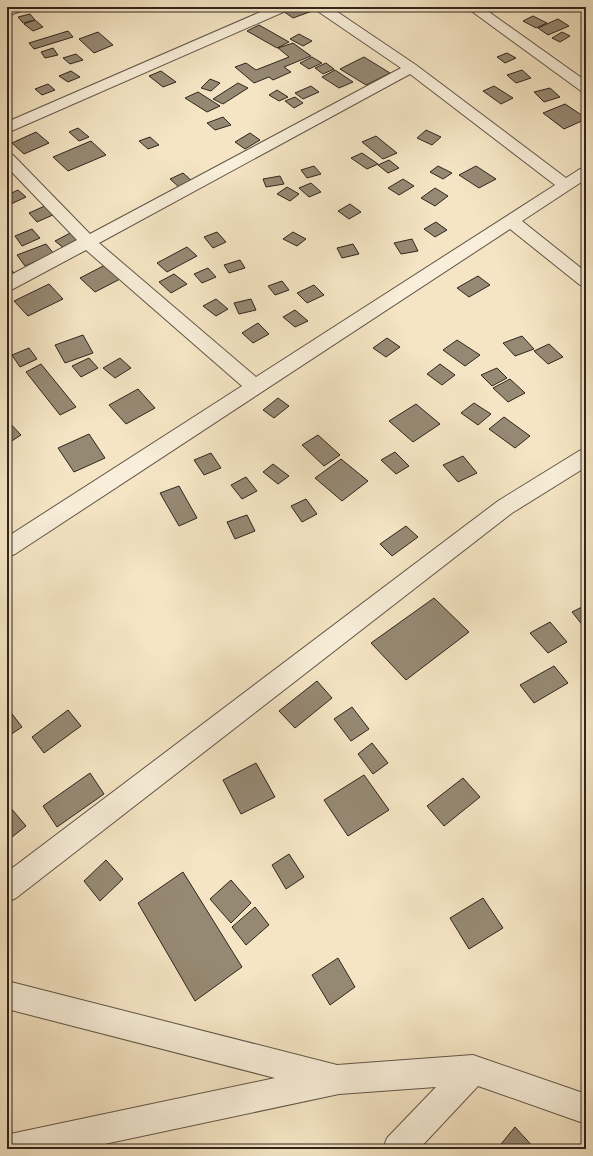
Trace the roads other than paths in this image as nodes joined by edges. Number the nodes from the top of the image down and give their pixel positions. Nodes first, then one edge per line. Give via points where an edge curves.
1 (19, 7) edge
2 (282, 7) edge
3 (321, 7) edge
4 (473, 7) edge
5 (7, 12) edge
6 (411, 68) junction
7 (586, 88) edge
8 (7, 128) edge
9 (7, 158) edge
10 (586, 172) edge
11 (566, 185) junction
12 (512, 221) junction
13 (87, 241) junction
14 (586, 281) edge
15 (7, 285) edge
16 (255, 387) junction
17 (586, 457) edge
18 (7, 548) edge
19 (7, 889) edge
20 (7, 995) edge
21 (473, 1070) junction
22 (340, 1080) junction
23 (586, 1109) edge
24 (10, 1149) edge
25 (398, 1149) edge

1 - 5 street
2 - 8 street
3 - 6 street
4 - 7 street
6 - 11 street
6 - 13 street
9 - 13 street
10 - 11 street
11 - 12 street
12 - 14 street
12 - 16 street
13 - 15 street
13 - 16 street
16 - 18 street
17 - 19 street via 505,507
20 - 22 street
21 - 22 street
21 - 23 street
21 - 25 street
22 - 24 street

